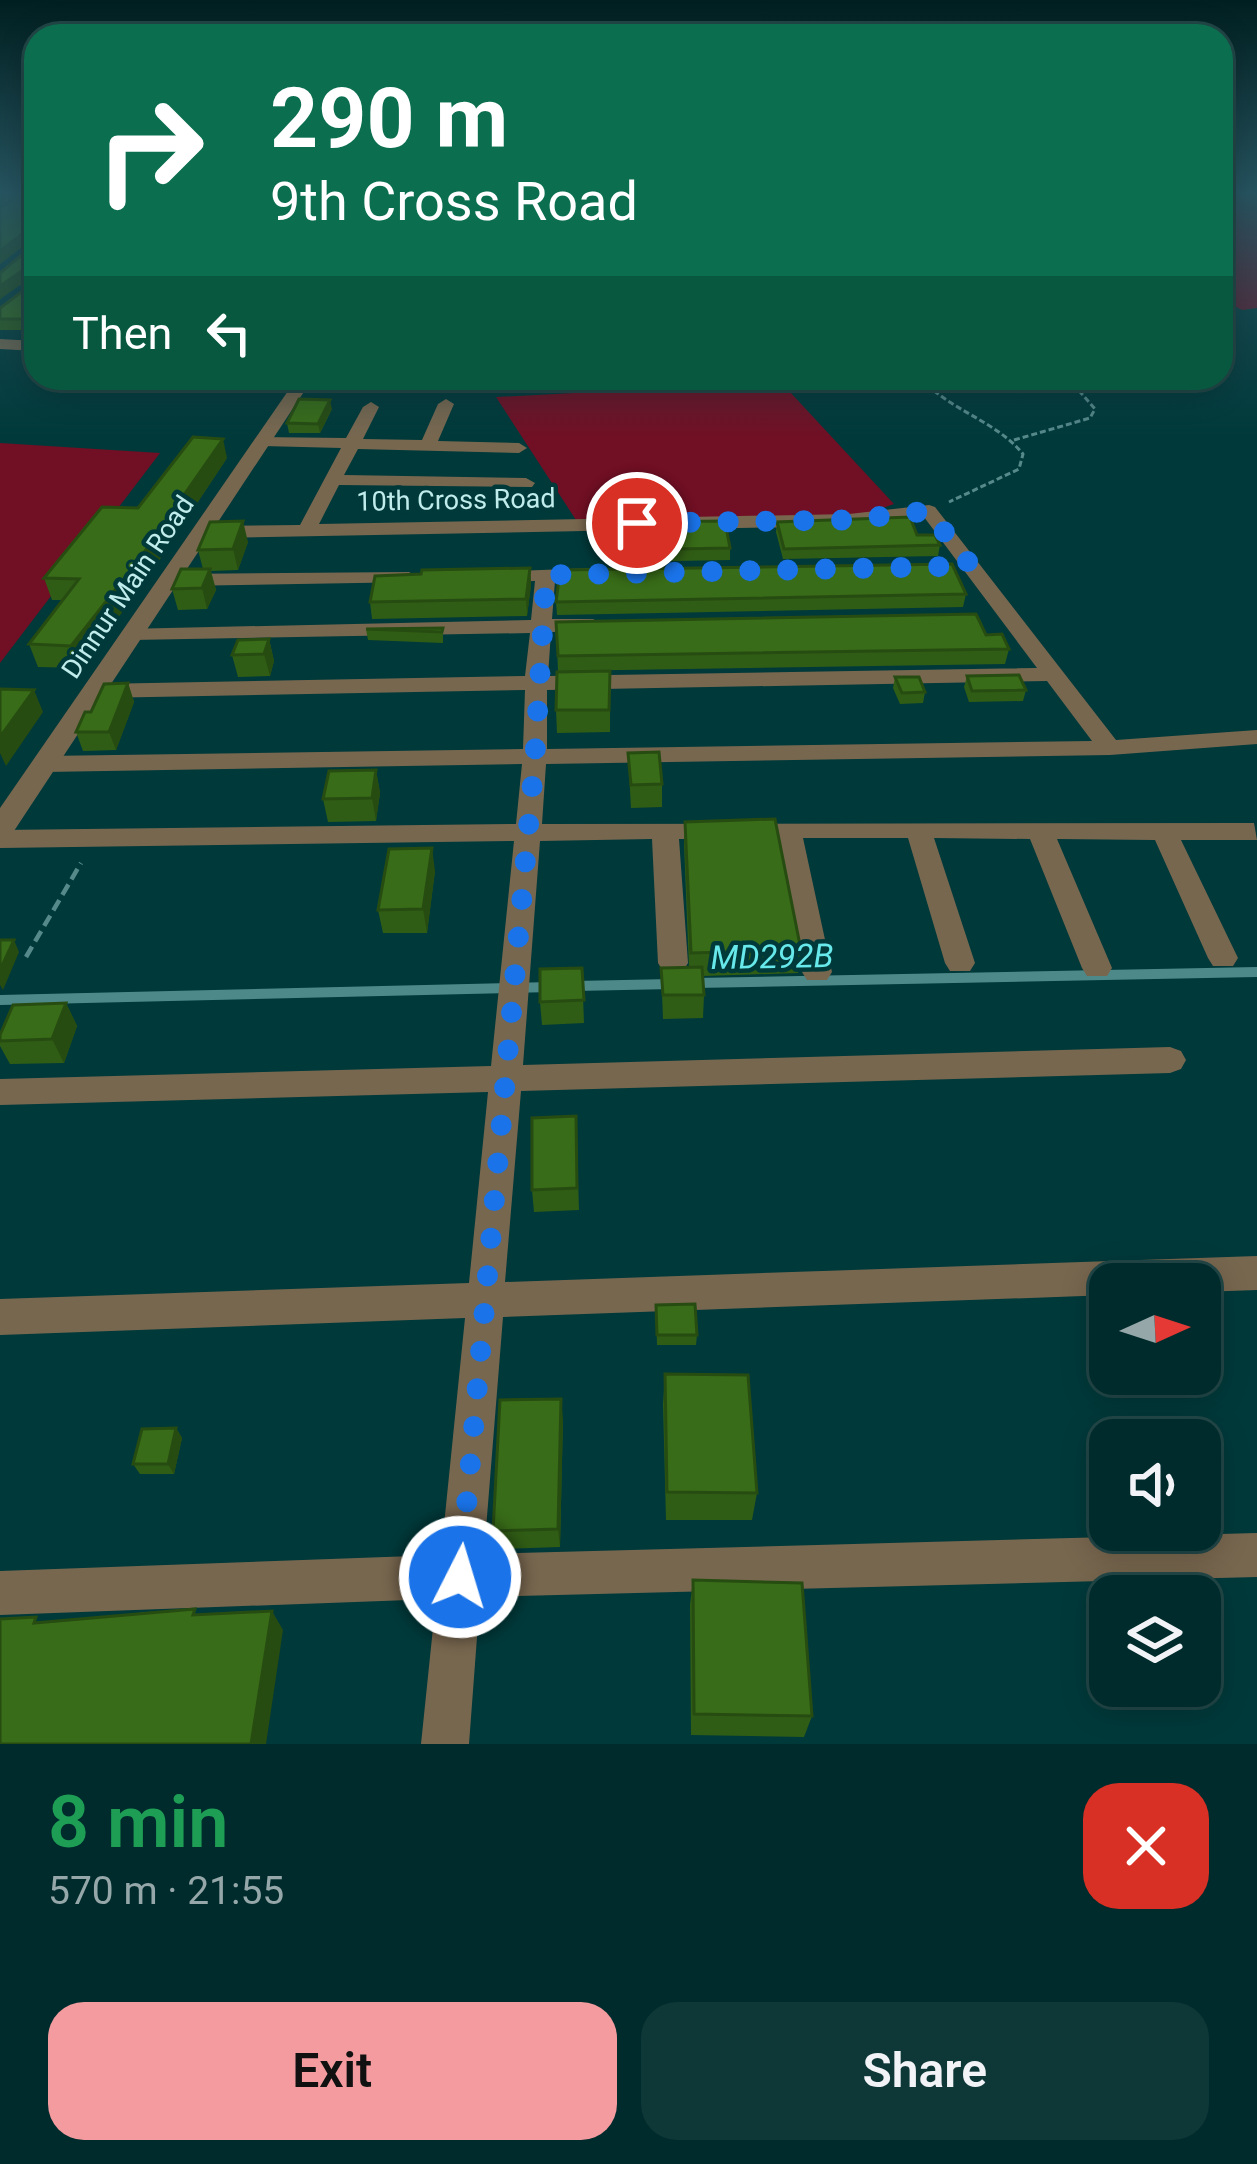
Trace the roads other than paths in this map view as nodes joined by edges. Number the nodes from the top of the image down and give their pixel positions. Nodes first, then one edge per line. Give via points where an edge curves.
1 (24, 292) edge
2 (18, 297) edge
3 (297, 390) edge
4 (446, 404) dead end
5 (370, 407) dead end
6 (262, 441) junction
7 (351, 443) junction
8 (428, 446) junction
9 (519, 448) dead end
10 (333, 480) junction
11 (526, 483) dead end
12 (307, 530) junction
13 (202, 532) junction
14 (613, 574) edge
15 (546, 575) junction
16 (479, 577) edge
17 (435, 578) edge
18 (169, 580) junction
19 (317, 605) junction
20 (612, 624) edge
21 (542, 626) junction
22 (132, 634) junction
23 (1055, 674) junction
24 (536, 683) junction
25 (94, 691) junction
26 (1257, 737) edge
27 (1110, 748) junction
28 (535, 755) junction
29 (45, 764) junction
30 (788, 829) junction
31 (664, 830) junction
32 (918, 830) junction
33 (1040, 831) junction
34 (527, 832) junction
35 (1164, 832) junction
36 (1254, 832) dead end
37 (0, 834) edge
38 (1223, 958) dead end
39 (673, 963) edge
40 (960, 964) dead end
41 (1096, 968) dead end
42 (817, 972) dead end
43 (1170, 1060) dead end
44 (505, 1077) junction
45 (0, 1092) edge
46 (1257, 1274) edge
47 (485, 1297) junction
48 (0, 1317) edge
49 (1257, 1555) edge
50 (460, 1577) junction
51 (0, 1593) edge
52 (445, 1744) edge

1 - 2 street
3 - 6 street, Dinnur Main Road
4 - 8 street
5 - 7 street
6 - 7 street
6 - 13 street, Dinnur Main Road
7 - 8 street
7 - 10 street
8 - 9 street via 468,455
10 - 11 street
10 - 12 street
12 - 13 street, 10th Cross Road
12 - 23 street, 10th Cross Road via 849,520 928,511 999,617
13 - 18 street, Dinnur Main Road
14 - 15 street
15 - 16 street
15 - 21 street
17 - 19 street
18 - 19 street
18 - 22 street, Dinnur Main Road
19 - 21 street
19 - 22 street
20 - 21 street
21 - 24 street
22 - 25 street, Dinnur Main Road
23 - 24 street
23 - 27 street
24 - 25 street
24 - 28 street
25 - 29 street, Dinnur Main Road
26 - 27 street
27 - 28 street
28 - 29 street
28 - 34 street
29 - 37 street, Dinnur Main Road
30 - 31 street
30 - 32 street
30 - 42 street
31 - 34 street
31 - 39 street
32 - 33 street
32 - 40 street
33 - 35 street
33 - 41 street
34 - 37 street
34 - 44 street
35 - 36 street
35 - 38 street
43 - 44 street
44 - 45 street
44 - 47 street
46 - 47 street
47 - 48 street
47 - 50 street
49 - 50 street
50 - 51 street
50 - 52 street

